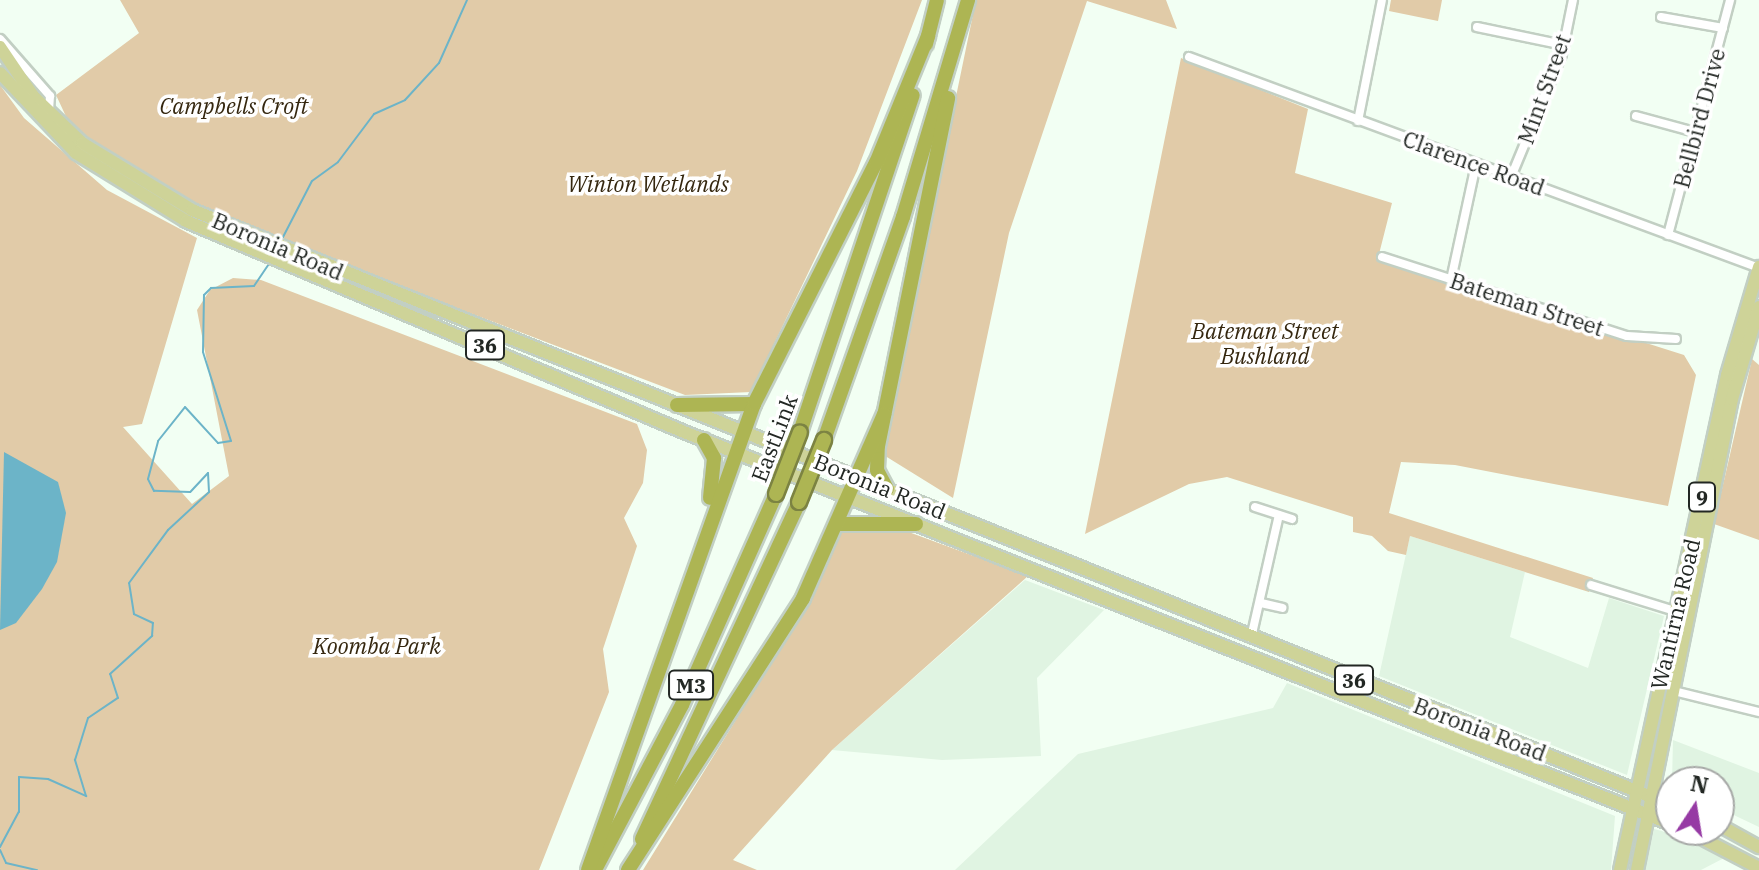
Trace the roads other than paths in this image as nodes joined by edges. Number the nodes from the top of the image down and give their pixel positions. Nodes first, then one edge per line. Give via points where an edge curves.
1 (937, 0) edge
2 (968, 0) edge
3 (1382, 0) edge
4 (1573, 0) edge
5 (1730, 0) edge
6 (1661, 17) dead end
7 (1477, 27) dead end
8 (1723, 28) junction
9 (928, 36) junction
10 (0, 39) edge
11 (1564, 45) junction
12 (0, 47) edge
13 (955, 55) junction
14 (1189, 57) dead end
15 (0, 73) edge
16 (45, 116) junction
17 (1636, 116) dead end
18 (1358, 121) junction
19 (1695, 132) junction
20 (1476, 164) junction
21 (1511, 177) junction
22 (1668, 235) junction
23 (1382, 257) dead end
24 (1759, 268) edge
25 (1451, 280) junction
26 (1759, 307) edge
27 (464, 329) junction
28 (1676, 339) dead end
29 (754, 404) junction
30 (677, 405) junction
31 (884, 414) junction
32 (743, 431) junction
33 (704, 440) junction
34 (735, 452) junction
35 (856, 476) junction
36 (887, 489) junction
37 (848, 497) junction
38 (1255, 507) dead end
39 (1279, 515) junction
40 (707, 519) junction
41 (1292, 519) dead end
42 (965, 521) junction
43 (837, 524) junction
44 (916, 524) junction
45 (979, 546) junction
46 (1044, 553) junction
47 (1038, 567) junction
48 (1591, 585) dead end
49 (1133, 588) junction
50 (1261, 603) junction
51 (1134, 605) junction
52 (1282, 608) dead end
53 (1675, 611) junction
54 (1251, 638) junction
55 (1659, 688) junction
56 (1674, 691) junction
57 (1759, 712) edge
58 (1480, 729) junction
59 (1473, 743) junction
60 (1658, 766) edge
61 (1655, 782) edge
62 (1636, 790) junction
63 (1652, 797) junction
64 (1655, 798) edge
65 (1633, 809) junction
66 (1648, 815) junction
67 (1655, 818) edge
68 (1735, 834) edge
69 (1717, 846) edge
70 (1759, 847) edge
71 (1759, 868) edge
72 (588, 870) edge
73 (595, 870) edge
74 (627, 870) edge
75 (1620, 870) edge
76 (1637, 870) edge

1 - 9 highway, EastLink / M3
2 - 13 highway, M3
3 - 18 street
4 - 11 street, Mint Street
5 - 8 street, Bellbird Drive
6 - 8 street
7 - 11 street
8 - 19 street, Bellbird Drive
9 - 29 highway via 876,163
9 - 73 highway, EastLink / M3, bridge via 880,206 776,494 682,705
10 - 16 street via 50,96
11 - 21 street, Mint Street
12 - 16 main road, Boronia Road / 36
13 - 31 highway
13 - 74 highway, M3, bridge via 824,440
14 - 18 street, Clarence Road
15 - 16 main road, Boronia Road / 36
16 - 27 main road, Boronia Road / 36 via 150,189 266,248
17 - 19 street
18 - 20 street, Clarence Road
19 - 22 street, Bellbird Drive
20 - 21 street, Clarence Road
20 - 25 street
21 - 22 street, Clarence Road
22 - 24 street, Clarence Road
23 - 25 street, Bateman Street
24 - 53 main road, Wantirna Road / 9 via 1731,359
25 - 28 street, Bateman Street via 1627,336
26 - 56 main road, Wantirna Road / 9 via 1732,399
27 - 30 main road, Boronia Road / 36
27 - 33 main road, Boronia Road / 36
29 - 30 highway
29 - 32 highway
30 - 32 main road, Boronia Road / 36
31 - 35 highway
31 - 36 highway via 877,470
32 - 34 highway
32 - 35 main road, Boronia Road / 36
33 - 34 main road, Boronia Road / 36
33 - 40 highway via 714,458
34 - 37 main road, Boronia Road / 36
34 - 40 highway
35 - 36 main road, Boronia Road / 36
35 - 37 highway
36 - 42 main road, Boronia Road / 36
37 - 43 highway
37 - 44 main road, Boronia Road / 36
38 - 39 street
39 - 41 street
39 - 50 street
40 - 72 highway via 647,717
42 - 45 main road
42 - 46 main road, Boronia Road / 36
43 - 44 highway
43 - 74 highway via 777,644
44 - 45 main road, Boronia Road / 36
45 - 47 main road, Boronia Road / 36
46 - 47 main road
46 - 49 main road, Boronia Road / 36
47 - 51 main road, Boronia Road / 36
48 - 53 street
49 - 51 main road
49 - 54 main road, Boronia Road / 36
50 - 52 street
50 - 54 street
51 - 59 main road, Boronia Road / 36
53 - 55 main road, Wantirna Road / 9
54 - 58 main road, Boronia Road / 36
55 - 56 main road
55 - 62 main road, Wantirna Road / 9
56 - 57 street
56 - 60 main road, Wantirna Road / 9
58 - 59 main road
58 - 62 main road, Boronia Road / 36
59 - 65 main road, Boronia Road / 36
61 - 63 main road, Wantirna Road / 9
62 - 63 main road, Boronia Road / 36
62 - 65 main road, Wantirna Road / 9
63 - 64 main road, Boronia Road
63 - 66 main road, Wantirna Road
65 - 66 main road, Boronia Road
65 - 75 main road, Wantirna Road
66 - 67 main road, Boronia Road
66 - 76 main road, Wantirna Road
68 - 70 main road
69 - 71 main road

